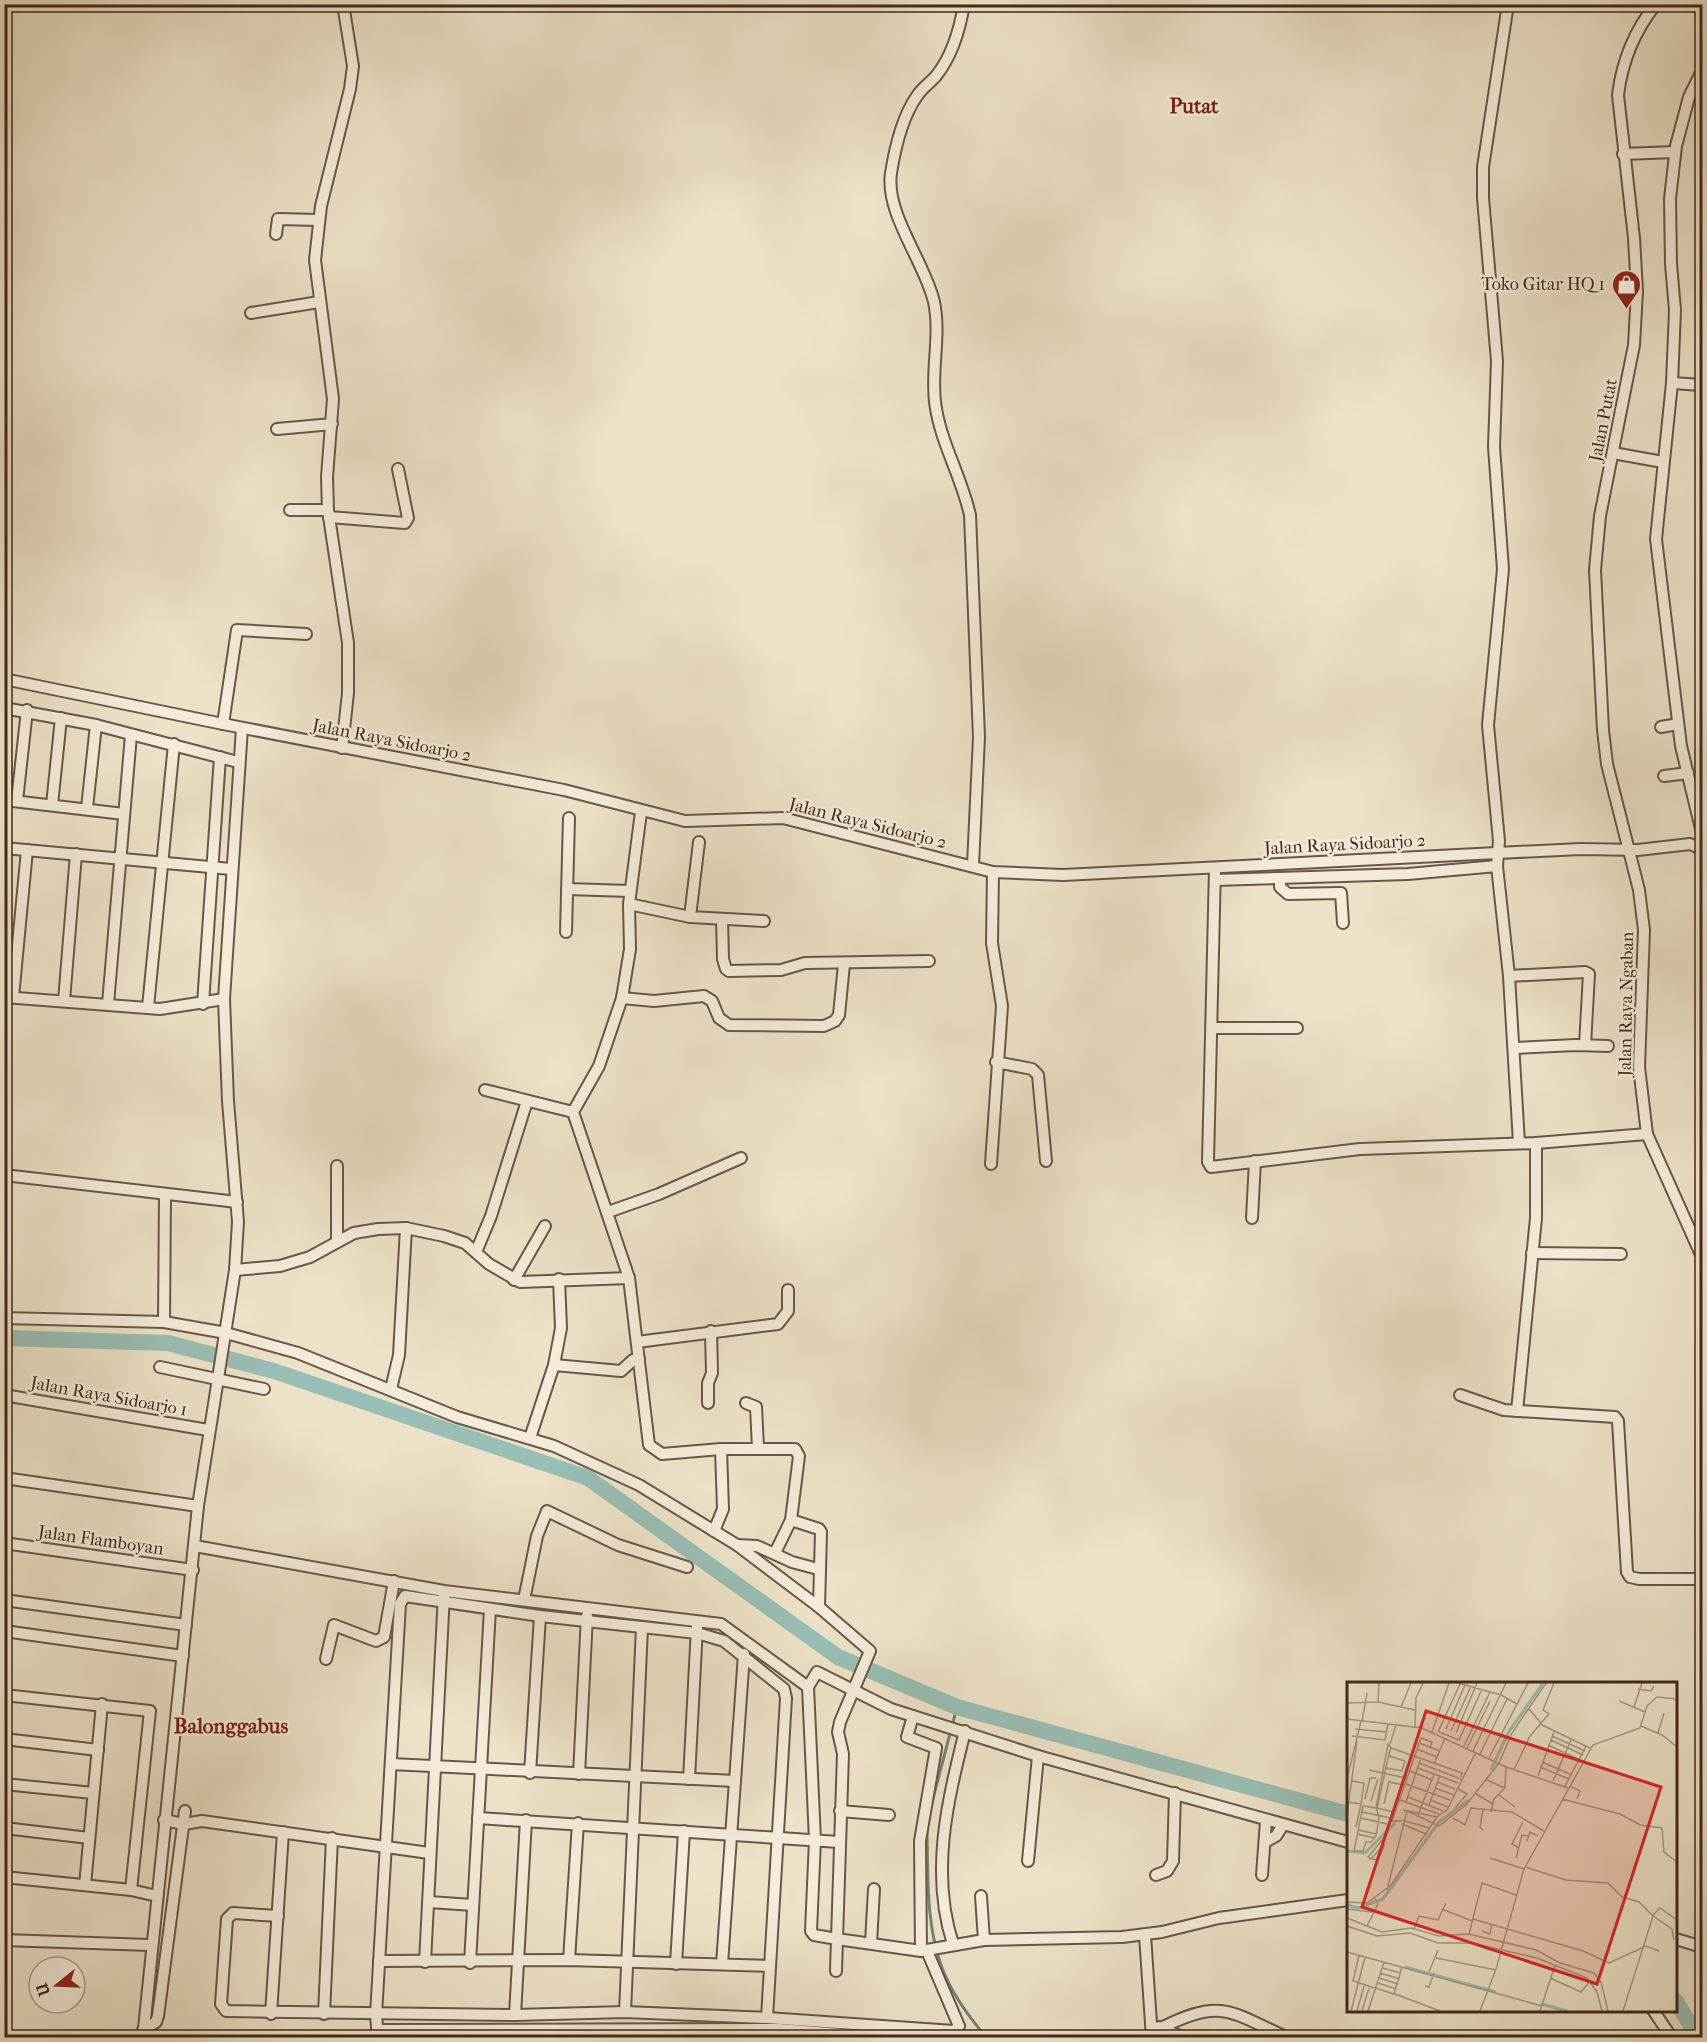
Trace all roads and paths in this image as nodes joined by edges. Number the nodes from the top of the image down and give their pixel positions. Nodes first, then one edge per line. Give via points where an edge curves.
1 (343, 4) edge
2 (964, 4) edge
3 (1508, 4) edge
4 (1656, 4) edge
5 (1702, 70) edge
6 (1675, 152) junction
7 (1630, 153) junction
8 (318, 220) junction
9 (276, 234) dead end
10 (319, 302) junction
11 (251, 313) dead end
12 (1672, 383) junction
13 (1702, 385) edge
14 (332, 424) junction
15 (277, 429) dead end
16 (1618, 454) junction
17 (1663, 462) junction
18 (398, 469) dead end
19 (290, 510) dead end
20 (329, 513) junction
21 (306, 634) dead end
22 (4, 679) edge
23 (4, 708) edge
24 (27, 710) junction
25 (61, 718) junction
26 (223, 724) junction
27 (96, 725) junction
28 (131, 735) junction
29 (240, 735) junction
30 (174, 744) junction
31 (342, 748) junction
32 (220, 756) junction
33 (238, 762) junction
34 (4, 800) edge
35 (17, 801) junction
36 (52, 805) junction
37 (87, 808) junction
38 (124, 814) junction
39 (640, 817) junction
40 (569, 818) dead end
41 (1702, 829) edge
42 (699, 842) dead end
43 (4, 848) edge
44 (1702, 849) edge
45 (27, 850) junction
46 (1638, 850) junction
47 (76, 854) junction
48 (121, 858) junction
49 (1497, 860) junction
50 (162, 862) junction
51 (973, 866) junction
52 (212, 867) junction
53 (231, 869) junction
54 (1215, 875) junction
55 (993, 877) junction
56 (1280, 878) junction
57 (567, 890) junction
58 (630, 891) junction
59 (629, 904) junction
60 (690, 917) junction
61 (722, 919) junction
62 (764, 921) dead end
63 (1343, 923) dead end
64 (566, 932) dead end
65 (4, 960) edge
66 (16, 961) junction
67 (929, 961) dead end
68 (844, 963) junction
69 (1509, 976) junction
70 (9, 997) edge
71 (622, 998) junction
72 (224, 999) junction
73 (64, 1001) junction
74 (108, 1004) junction
75 (203, 1004) junction
76 (148, 1007) junction
77 (1702, 1014) edge
78 (1702, 1024) edge
79 (1212, 1028) junction
80 (1297, 1028) dead end
81 (1585, 1045) junction
82 (1608, 1046) dead end
83 (1514, 1048) junction
84 (996, 1062) junction
85 (485, 1090) dead end
86 (527, 1101) junction
87 (573, 1112) junction
88 (1647, 1134) junction
89 (1519, 1143) junction
90 (1536, 1143) junction
91 (741, 1158) dead end
92 (1046, 1161) dead end
93 (1255, 1161) junction
94 (991, 1164) dead end
95 (337, 1166) dead end
96 (4, 1175) edge
97 (165, 1194) junction
98 (237, 1202) junction
99 (608, 1212) junction
100 (1252, 1218) dead end
101 (545, 1226) dead end
102 (406, 1228) junction
103 (338, 1241) junction
104 (476, 1252) junction
105 (1532, 1253) junction
106 (1621, 1254) dead end
107 (1702, 1257) edge
108 (235, 1270) junction
109 (629, 1278) junction
110 (559, 1279) junction
111 (517, 1281) junction
112 (788, 1290) dead end
113 (4, 1318) edge
114 (164, 1322) junction
115 (711, 1331) junction
116 (225, 1337) junction
117 (637, 1342) junction
118 (639, 1359) junction
119 (554, 1365) junction
120 (160, 1367) dead end
121 (218, 1377) junction
122 (264, 1389) dead end
123 (392, 1389) junction
124 (4, 1395) edge
125 (1460, 1395) dead end
126 (708, 1402) dead end
127 (746, 1403) dead end
128 (1517, 1411) junction
129 (208, 1430) junction
130 (530, 1438) junction
131 (758, 1448) junction
132 (721, 1449) junction
133 (4, 1478) edge
134 (198, 1506) junction
135 (791, 1520) junction
136 (714, 1531) junction
137 (4, 1543) edge
138 (737, 1545) junction
139 (195, 1546) junction
140 (775, 1553) junction
141 (687, 1567) dead end
142 (818, 1569) junction
143 (193, 1570) junction
144 (1702, 1580) edge
145 (394, 1581) junction
146 (444, 1596) junction
147 (4, 1600) edge
148 (524, 1600) junction
149 (819, 1606) junction
150 (587, 1608) junction
151 (490, 1609) junction
152 (540, 1616) junction
153 (587, 1622) junction
154 (186, 1625) junction
155 (642, 1627) junction
156 (697, 1627) junction
157 (4, 1631) edge
158 (744, 1654) junction
159 (183, 1656) junction
160 (326, 1659) dead end
161 (791, 1675) junction
162 (808, 1687) junction
163 (856, 1687) junction
164 (784, 1689) junction
165 (4, 1695) edge
166 (102, 1704) junction
167 (913, 1716) junction
168 (962, 1731) junction
169 (4, 1739) edge
170 (98, 1750) junction
171 (1038, 1756) junction
172 (391, 1764) junction
173 (435, 1767) junction
174 (481, 1770) junction
175 (530, 1773) junction
176 (579, 1774) junction
177 (637, 1776) junction
178 (689, 1779) junction
179 (735, 1781) junction
180 (4, 1784) edge
181 (93, 1794) junction
182 (1175, 1794) junction
183 (165, 1808) junction
184 (185, 1811) junction
185 (840, 1811) junction
186 (890, 1815) dead end
187 (478, 1818) junction
188 (164, 1820) junction
189 (526, 1820) junction
190 (202, 1821) junction
191 (1266, 1821) junction
192 (578, 1823) junction
193 (184, 1824) junction
194 (1283, 1825) junction
195 (4, 1828) edge
196 (633, 1828) junction
197 (684, 1831) junction
198 (284, 1832) junction
199 (732, 1834) junction
200 (776, 1836) junction
201 (89, 1838) junction
202 (332, 1838) junction
203 (815, 1840) junction
204 (1267, 1841) junction
205 (839, 1842) junction
206 (1347, 1842) edge
207 (386, 1846) junction
208 (429, 1853) junction
209 (1028, 1862) dead end
210 (1156, 1875) dead end
211 (1262, 1875) dead end
212 (4, 1877) edge
213 (85, 1885) junction
214 (874, 1889) dead end
215 (131, 1890) junction
216 (157, 1896) junction
217 (981, 1896) dead end
218 (1347, 1900) edge
219 (429, 1902) junction
220 (473, 1905) junction
221 (278, 1916) junction
222 (1145, 1935) junction
223 (837, 1939) junction
224 (1677, 1939) edge
225 (4, 1940) edge
226 (984, 1940) junction
227 (871, 1943) junction
228 (952, 1945) junction
229 (150, 1946) junction
230 (1702, 1947) edge
231 (926, 1951) junction
232 (518, 1960) junction
233 (569, 1960) junction
234 (380, 1961) junction
235 (425, 1962) junction
236 (627, 1962) junction
237 (470, 1963) junction
238 (676, 1964) junction
239 (722, 1964) junction
240 (770, 1966) junction
241 (836, 1971) dead end
242 (625, 2012) junction
243 (1654, 2012) edge
244 (271, 2014) junction
245 (324, 2014) junction
246 (376, 2015) junction
247 (515, 2015) junction
248 (767, 2018) junction
249 (1150, 2024) junction
250 (1161, 2028) junction
251 (143, 2033) edge
252 (779, 2033) edge
253 (377, 2034) edge
254 (581, 2034) edge
255 (637, 2034) edge
256 (685, 2034) edge
257 (733, 2034) edge
258 (827, 2035) edge
259 (883, 2037) edge
260 (1152, 2037) edge
261 (1184, 2037) edge
262 (1287, 2037) edge
263 (1672, 2037) edge

1 - 8 street via 353,66
2 - 51 street via 961,25 949,54 917,95 906,117 890,175 892,196 933,300 937,326 934,399 970,515 979,736
3 - 49 street via 1485,155 1483,198 1497,361 1494,447 1503,569 1488,725 1499,842
4 - 7 street, Jalan Putat via 1620,74 1618,95
5 - 6 street via 1689,97
6 - 7 street
6 - 12 street via 1671,199 1676,310
7 - 16 street, Jalan Putat via 1637,291 1634,345
8 - 9 street via 278,219
8 - 10 street via 315,260
10 - 11 street
10 - 14 street via 333,399
12 - 13 street
12 - 17 street
14 - 15 street
14 - 20 street via 327,477
16 - 17 street
16 - 46 street, Jalan Putat via 1599,527 1596,622 1607,764
17 - 41 street via 1656,538 1675,774
18 - 20 street via 408,518 405,523
19 - 20 street
20 - 31 street via 348,643
21 - 26 street via 237,630
22 - 26 street, Jalan Raya Sidoarjo 2
23 - 24 street
24 - 25 street
24 - 35 street
25 - 27 street
25 - 36 street
26 - 29 street, Jalan Raya Sidoarjo 2
27 - 28 street
27 - 37 street
28 - 30 street
28 - 38 street
29 - 31 street, Jalan Raya Sidoarjo 2
29 - 33 street
30 - 32 street
30 - 50 street
31 - 39 street, Jalan Raya Sidoarjo 2 via 564,790
32 - 33 street
32 - 52 street
33 - 53 street
34 - 35 street
35 - 36 street
36 - 37 street
37 - 38 street
38 - 48 street
39 - 51 street, Jalan Raya Sidoarjo 2 via 685,821 791,820
39 - 58 street
40 - 57 street
42 - 60 street
43 - 45 street
44 - 46 street, Jalan Raya Sidoarjo 2 via 1690,844
45 - 47 street
45 - 66 street
46 - 49 street, Jalan Raya Sidoarjo 2
46 - 88 street, Jalan Raya Ngaban via 1644,930 1639,1067
47 - 48 street
47 - 73 street
48 - 50 street
48 - 74 street
49 - 54 street, Jalan Raya Sidoarjo 2
49 - 56 street via 1408,874
49 - 69 street
50 - 52 street
50 - 76 street
51 - 55 street, Jalan Raya Sidoarjo 2
52 - 53 street
52 - 75 street
53 - 72 street
54 - 55 street, Jalan Raya Sidoarjo 2
54 - 56 street
54 - 79 street
55 - 84 street via 992,943 1002,1006
56 - 63 street via 1280,887 1288,894 1341,893
57 - 58 street
57 - 64 street
58 - 59 street
59 - 60 street
59 - 71 street via 630,950
60 - 61 street
61 - 62 street
61 - 68 street via 723,959 729,971
65 - 66 street
66 - 70 street
67 - 68 street
68 - 71 street via 839,1015 824,1026 729,1025 719,1018 712,1001 704,996 654,1001
69 - 81 street via 1587,973 1590,978
69 - 83 street
70 - 73 street
71 - 87 street via 599,1066
72 - 75 street
72 - 98 street
73 - 74 street
74 - 76 street
75 - 76 street
77 - 78 street
79 - 80 street
79 - 93 street via 1209,1165 1216,1168
81 - 82 street
81 - 83 street
83 - 89 street
84 - 92 street via 1032,1070 1038,1075
84 - 94 street
85 - 86 street
86 - 87 street
86 - 104 street
87 - 99 street
88 - 90 street
88 - 107 street, Jalan Raya Ngaban
89 - 90 street
89 - 93 street via 1360,1149
90 - 105 street
91 - 99 street
93 - 100 street
95 - 103 street
96 - 97 street
97 - 98 street
97 - 114 street
98 - 108 street
99 - 109 street
101 - 111 street
102 - 103 street via 354,1233
102 - 104 street via 465,1243
102 - 123 street via 399,1355
103 - 108 street via 310,1257 280,1266
104 - 111 street
105 - 106 street
105 - 128 street
108 - 116 street
109 - 110 street
109 - 117 street
110 - 111 street
110 - 119 street via 561,1328
112 - 115 street via 788,1311 778,1324
113 - 114 street
114 - 116 street
115 - 117 street
115 - 126 street
116 - 121 street
116 - 123 street via 298,1353
117 - 118 street
118 - 119 street via 621,1371
118 - 132 street via 649,1445 662,1454
119 - 130 street
120 - 121 street
121 - 122 street
121 - 129 street
123 - 130 street via 457,1417
124 - 129 street, Jalan Raya Sidoarjo 1
125 - 128 street via 1492,1408
127 - 131 street via 756,1407
128 - 144 street via 1616,1417 1629,1577
129 - 134 street
130 - 136 street via 639,1485
131 - 132 street
131 - 135 street via 791,1448 798,1454
132 - 136 street via 723,1509
133 - 134 street
134 - 139 street
135 - 140 street
135 - 142 street via 820,1530
136 - 138 street
137 - 143 street, Jalan Flamboyan
138 - 140 street via 752,1544
138 - 149 street
139 - 143 street
139 - 145 street
140 - 142 street
141 - 148 street via 618,1545 547,1511 537,1536
142 - 149 street
143 - 154 street
145 - 146 street
145 - 160 street via 384,1637 376,1641 334,1625
146 - 148 street
146 - 151 street
146 - 172 street via 401,1599
146 - 173 street
147 - 154 street
148 - 150 street
149 - 163 street via 869,1648
150 - 153 street
150 - 156 street
151 - 152 street
151 - 174 street
152 - 153 street
152 - 175 street
153 - 155 street
153 - 176 street
154 - 159 street
155 - 156 street
155 - 177 street
156 - 158 street
156 - 161 street via 728,1627
156 - 178 street
157 - 159 street
158 - 164 street
158 - 179 street
159 - 183 street
161 - 162 street
161 - 164 street
162 - 163 street via 814,1674 820,1673
162 - 203 street
163 - 167 street
163 - 185 street via 839,1727 843,1754
164 - 200 street
165 - 166 street
166 - 170 street
166 - 215 street via 148,1709 151,1713
167 - 168 street
167 - 231 street via 908,1737 936,1748 920,1841
168 - 171 street
168 - 228 street via 943,1842 943,1908
169 - 170 street
170 - 181 street
171 - 182 street
171 - 209 street
172 - 173 street
172 - 207 street
173 - 174 street
173 - 208 street
174 - 175 street
174 - 187 street
175 - 176 street
176 - 177 street
177 - 178 street
177 - 196 street
178 - 179 street
179 - 199 street
180 - 181 street
181 - 201 street
182 - 191 street
182 - 210 street via 1173,1861 1167,1871
183 - 184 street
183 - 188 street
184 - 190 street
184 - 193 street
185 - 186 street
185 - 205 street
187 - 189 street
187 - 220 street
188 - 193 street
188 - 216 street
189 - 192 street
189 - 232 street
190 - 193 street
190 - 198 street
191 - 194 street
191 - 204 street
192 - 196 street
192 - 233 street
193 - 251 street via 158,2016
194 - 204 street
194 - 206 street
195 - 201 street
196 - 197 street
196 - 236 street
197 - 199 street
197 - 238 street
198 - 202 street
198 - 221 street
199 - 200 street
199 - 239 street
200 - 203 street
200 - 240 street
201 - 213 street
202 - 207 street
202 - 245 street
203 - 205 street
203 - 223 street via 811,1931
204 - 211 street
205 - 223 street
207 - 208 street
207 - 234 street
208 - 219 street
212 - 213 street
213 - 215 street
214 - 227 street
215 - 216 street
216 - 229 street
217 - 226 street
218 - 222 street via 1219,1918
219 - 220 street
219 - 235 street
220 - 237 street
221 - 244 street
221 - 244 street via 233,1913 226,1923 222,2009
222 - 226 street
222 - 249 street
223 - 227 street
223 - 241 street
224 - 230 street
225 - 229 street
226 - 228 street
227 - 231 street
228 - 231 street
229 - 251 street
231 - 248 street via 959,2026 954,2031
232 - 233 street
232 - 237 street
232 - 247 street
233 - 236 street
234 - 235 street
234 - 246 street
235 - 237 street
236 - 238 street
236 - 242 street
238 - 239 street
239 - 240 street
240 - 248 street
242 - 247 street
242 - 248 street
243 - 263 street
244 - 245 street
245 - 246 street
246 - 247 street
246 - 253 street
249 - 250 street
249 - 260 street
250 - 261 street
250 - 262 street via 1189,2015 1217,2009
252 - 257 street
252 - 258 street
253 - 254 street
254 - 255 street
255 - 256 street
256 - 257 street
258 - 259 street

